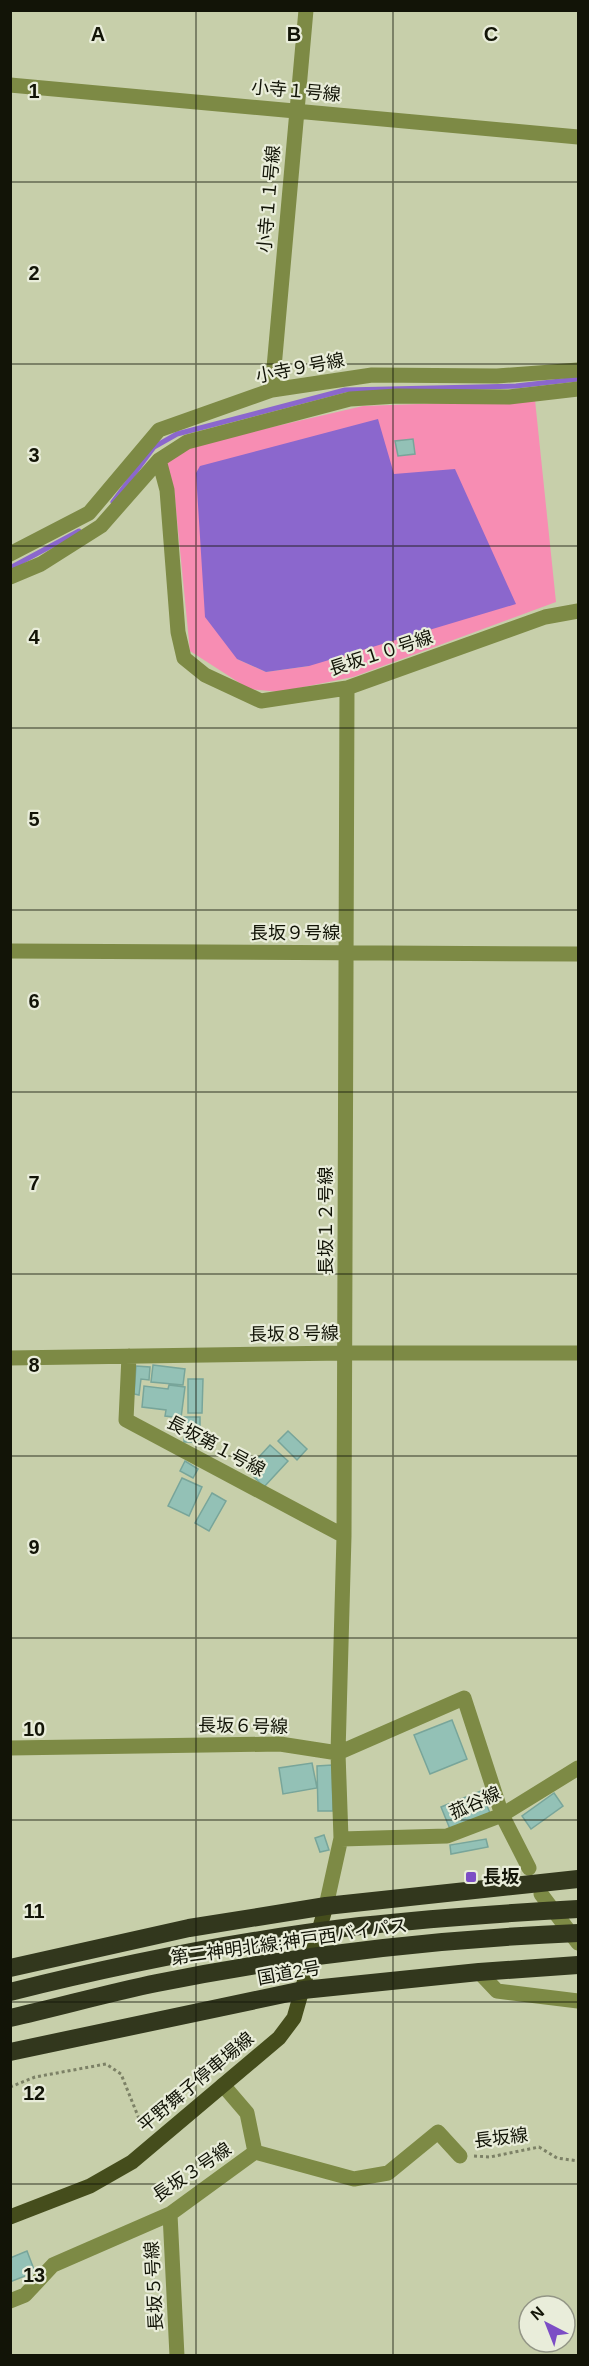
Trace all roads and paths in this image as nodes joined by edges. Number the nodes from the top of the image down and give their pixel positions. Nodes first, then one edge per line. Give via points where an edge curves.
1 (306, 10) edge
2 (10, 86) edge
3 (297, 111) junction
4 (579, 137) edge
5 (579, 370) edge
6 (398, 386) junction
7 (579, 389) edge
8 (272, 390) junction
9 (159, 460) junction
10 (10, 554) edge
11 (10, 577) edge
12 (579, 611) edge
13 (347, 688) junction
14 (10, 951) edge
15 (347, 952) junction
16 (579, 954) edge
17 (344, 1353) junction
18 (579, 1353) edge
19 (129, 1356) junction
20 (10, 1358) edge
21 (344, 1536) junction
22 (10, 1748) edge
23 (338, 1753) junction
24 (579, 1768) edge
25 (502, 1815) junction
26 (341, 1839) junction
27 (529, 1868) dead end
28 (579, 1878) edge
29 (541, 1894) dead end
30 (326, 1906) junction
31 (579, 1909) edge
32 (574, 1928) edge
33 (579, 1943) edge
34 (579, 1965) edge
35 (10, 1968) edge
36 (479, 1972) junction
37 (303, 1990) junction
38 (10, 1992) edge
39 (579, 2001) edge
40 (10, 2018) edge
41 (10, 2052) edge
42 (223, 2085) junction
43 (10, 2087) edge
44 (150, 2146) junction
45 (255, 2152) junction
46 (460, 2156) joint
47 (579, 2161) edge
48 (170, 2214) junction
49 (10, 2217) edge
50 (10, 2301) edge
51 (177, 2355) edge

1 - 3 street, 小寺１１号線
2 - 3 street, 小寺１号線
3 - 4 street, 小寺１号線
3 - 8 street, 小寺１１号線
5 - 6 street, 小寺９号線
6 - 7 street via 509,397
6 - 8 street, 小寺９号線 via 372,375
6 - 9 street via 187,442
8 - 10 street, 小寺９号線 via 159,430 89,513
9 - 11 street via 101,526 41,564
9 - 13 street, 長坂１０号線 via 167,490 178,632 184,658 205,675 261,700
12 - 13 street, 長坂１０号線 via 545,617
13 - 15 street, 長坂１２号線
14 - 15 street, 長坂９号線
15 - 16 street, 長坂９号線
15 - 17 street, 長坂１２号線
17 - 18 street, 長坂８号線
17 - 19 street, 長坂８号線
17 - 21 street, 長坂１２号線
19 - 20 street, 長坂８号線
19 - 21 street, 長坂第１号線 via 126,1420
21 - 23 street, 長坂１２号線
22 - 23 street, 長坂６号線 via 280,1744
23 - 25 street via 464,1698
23 - 26 street, 長坂１２号線
24 - 25 street, 菰谷線
25 - 26 street, 菰谷線 via 447,1836
25 - 27 street
26 - 30 street, 長坂１２号線
28 - 30 highway
29 - 32 street
30 - 35 highway via 189,1928
30 - 37 main road, 平野舞子停車場線
31 - 38 highway, 第二神明北線;神戸西バイパス, bridge via 348,1928 154,1958
32 - 33 street
32 - 40 highway, 第二神明北線;神戸西バイパス, bridge via 366,1949 250,1966 156,1983
34 - 36 highway, 国道2号
36 - 37 highway, 国道2号
36 - 39 street via 497,1991
37 - 41 highway, 国道2号
37 - 42 main road, 平野舞子停車場線 via 294,2018 279,2038
42 - 44 main road, 平野舞子停車場線
42 - 45 street via 247,2113
43 - 44 path via 35,2077 106,2064 121,2074
44 - 49 main road, 平野舞子停車場線 via 132,2162 90,2186
45 - 46 street, 長坂３号線 via 354,2179 388,2173 438,2132
45 - 48 street, 長坂３号線
46 - 47 path, 長坂線 via 490,2157 539,2147 557,2158
48 - 50 street, 長坂３号線 via 53,2265 25,2295
48 - 51 street, 長坂５号線

